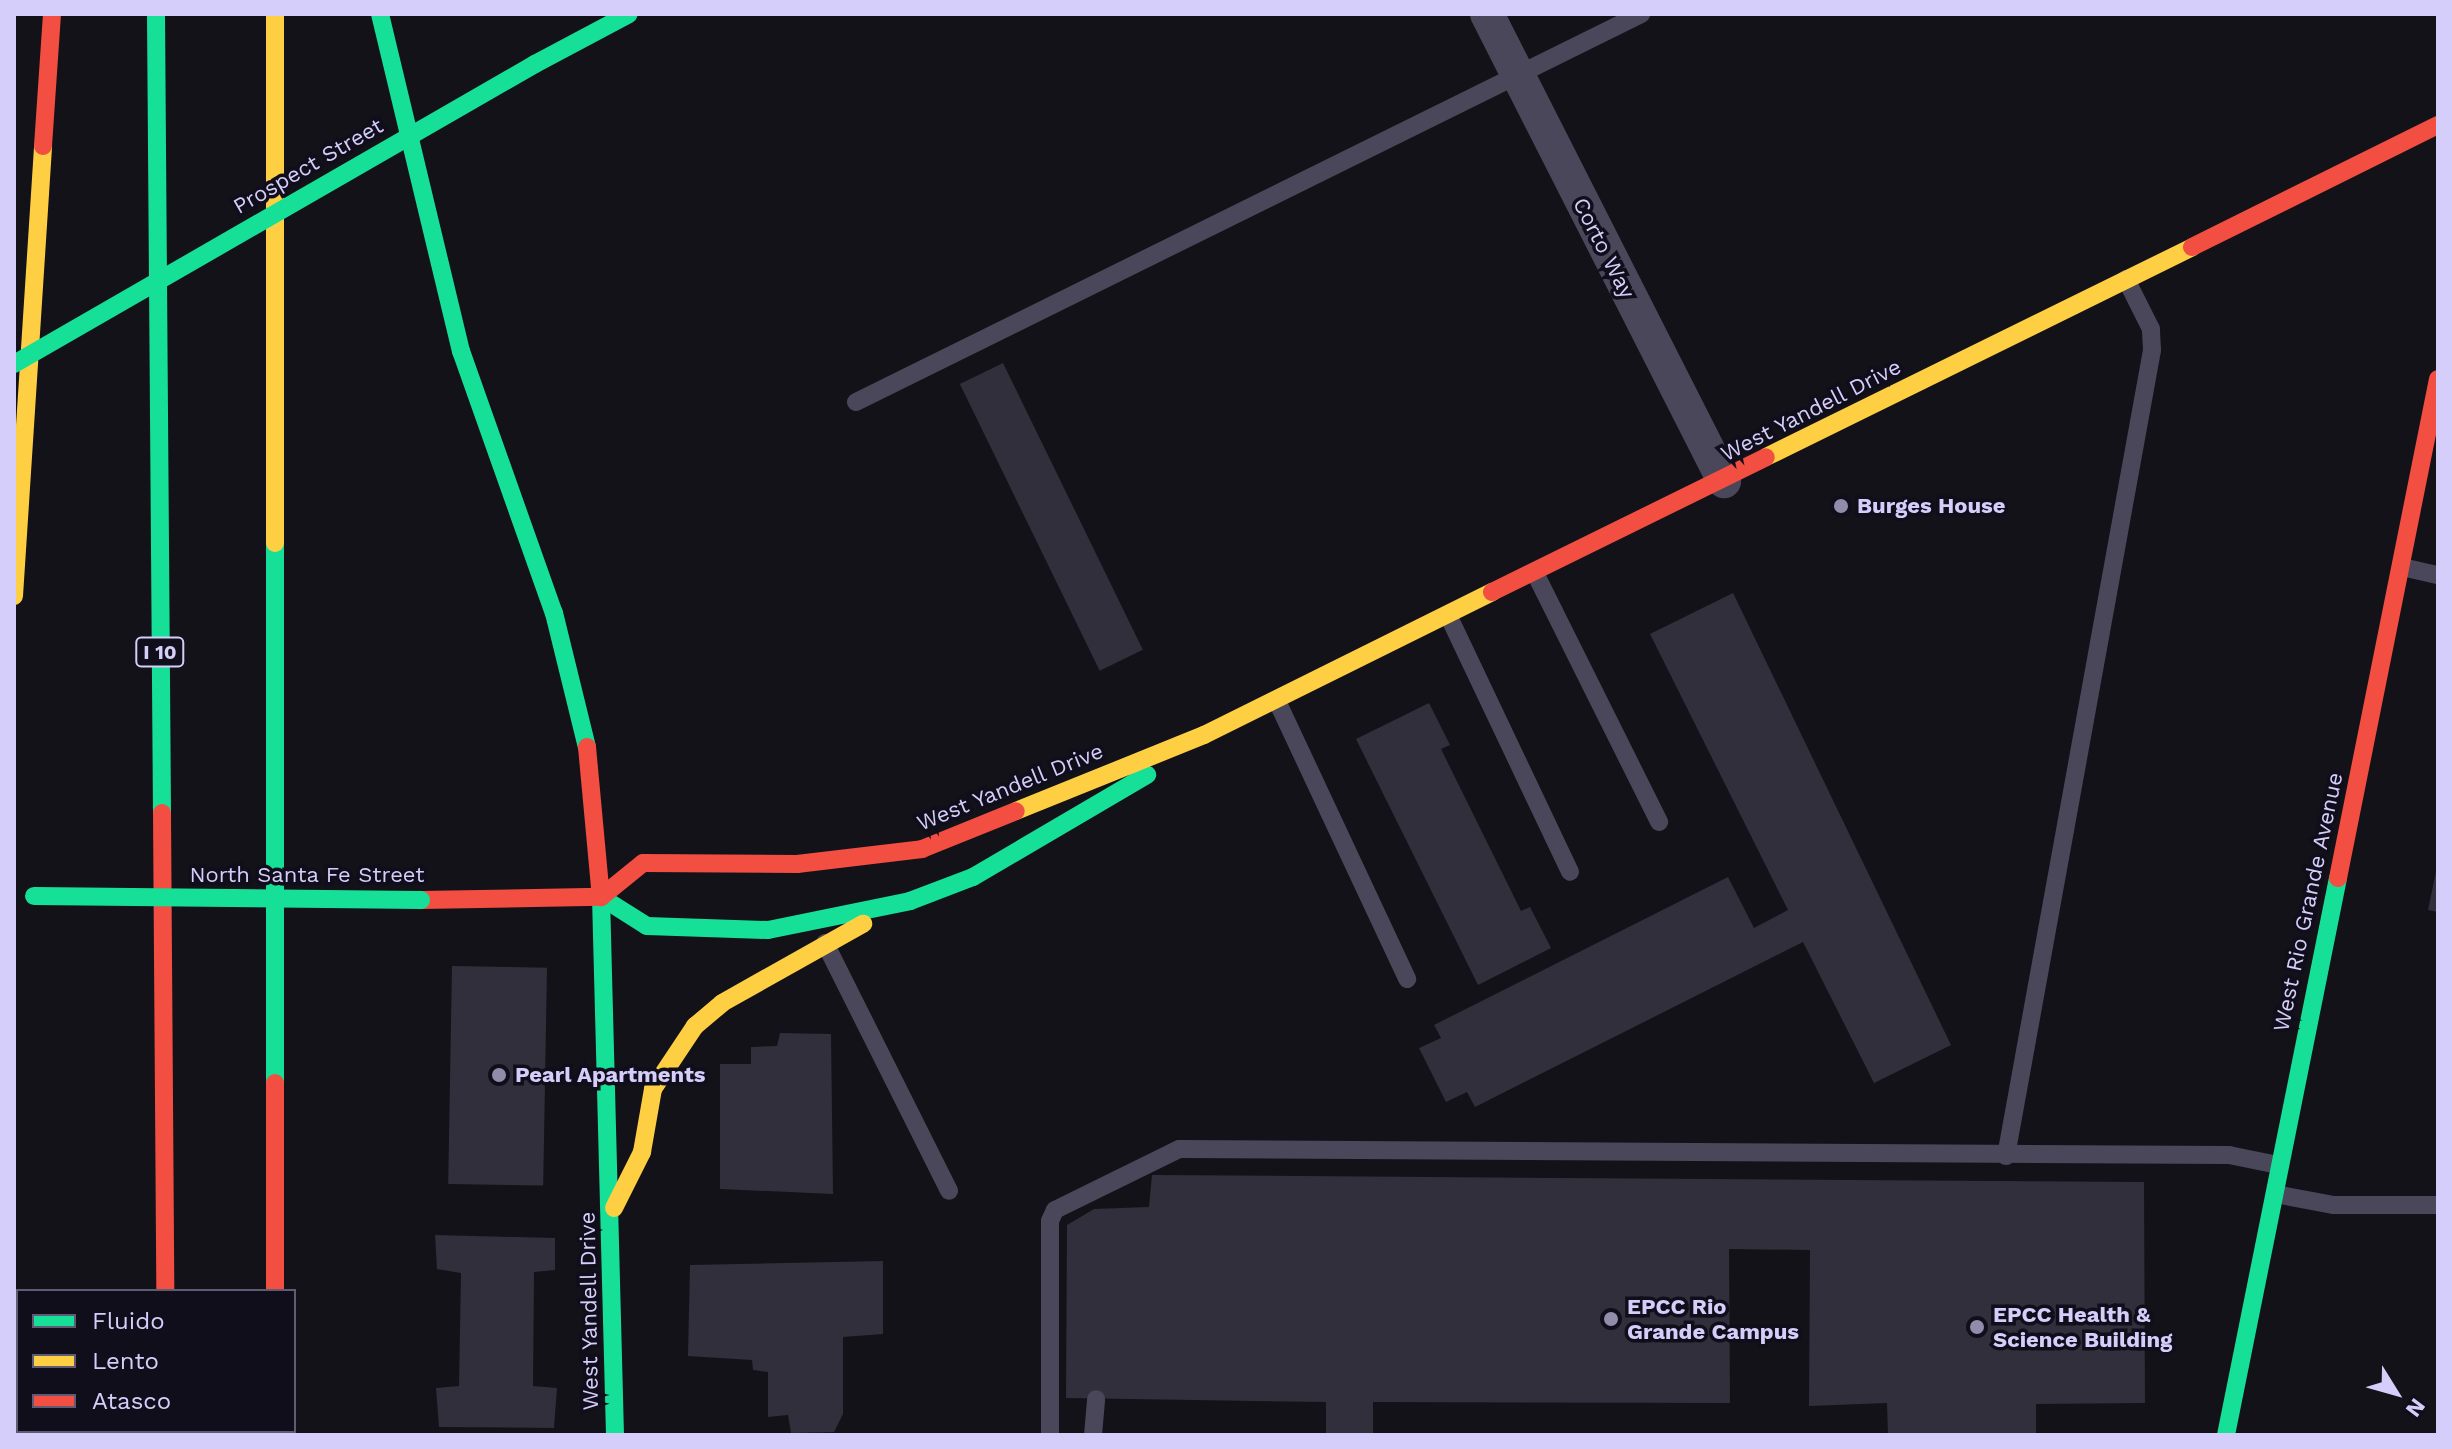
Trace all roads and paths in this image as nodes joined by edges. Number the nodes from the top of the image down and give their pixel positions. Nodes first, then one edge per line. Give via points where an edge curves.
1 (52, 14) edge
2 (156, 14) edge
3 (275, 14) edge
4 (380, 14) edge
5 (1487, 14) edge
6 (1641, 14) edge
7 (617, 17) edge
8 (1517, 75) junction
9 (2438, 125) edge
10 (2126, 279) junction
11 (14, 364) edge
12 (2438, 379) edge
13 (856, 402) dead end
14 (1724, 481) junction
15 (2402, 567) junction
16 (1536, 575) junction
17 (2438, 575) edge
18 (14, 596) edge
19 (1449, 617) junction
20 (1277, 701) junction
21 (1204, 735) junction
22 (1659, 822) dead end
23 (1570, 872) dead end
24 (14, 896) edge
25 (601, 897) junction
26 (910, 901) junction
27 (825, 943) junction
28 (1407, 979) dead end
29 (2006, 1156) junction
30 (2278, 1165) junction
31 (949, 1191) dead end
32 (2272, 1194) junction
33 (2438, 1205) edge
34 (611, 1213) junction
35 (165, 1289) edge
36 (275, 1289) edge
37 (1096, 1399) dead end
38 (615, 1435) edge
39 (1050, 1435) edge
40 (1093, 1435) edge
41 (2226, 1435) edge

1 - 18 main road
2 - 35 main road, I 10
3 - 36 main road
4 - 25 main road via 461,351 554,613 580,708 599,820
5 - 8 street, Corto Way
6 - 8 lane
7 - 11 main road, Prospect Street, bridge
8 - 13 lane
8 - 14 street, Corto Way
9 - 10 main road, West Yandell Drive
10 - 14 main road, West Yandell Drive
10 - 29 lane via 2151,329 2152,350
12 - 15 main road, West Rio Grande Avenue
14 - 16 main road, West Yandell Drive
15 - 17 lane
15 - 30 main road, West Rio Grande Avenue
16 - 19 main road, West Yandell Drive
16 - 22 lane
19 - 20 main road, West Yandell Drive
19 - 23 lane
20 - 21 main road, West Yandell Drive
20 - 28 lane
21 - 25 main road, West Yandell Drive via 922,849 797,864 643,863
21 - 26 main road, West Yandell Drive via 1096,812
24 - 25 main road, North Santa Fe Street, bridge
25 - 26 main road, West Yandell Drive via 647,926 768,930
25 - 34 main road, West Yandell Drive
26 - 27 main road
27 - 31 lane
27 - 34 main road via 722,1003 674,1051 653,1089 642,1152
29 - 30 lane via 2229,1155
29 - 39 lane via 1179,1149 1055,1210 1050,1221
30 - 32 main road, West Rio Grande Avenue
32 - 33 lane via 2334,1205
32 - 41 main road, West Rio Grande Avenue
34 - 38 main road, West Yandell Drive
37 - 40 lane

